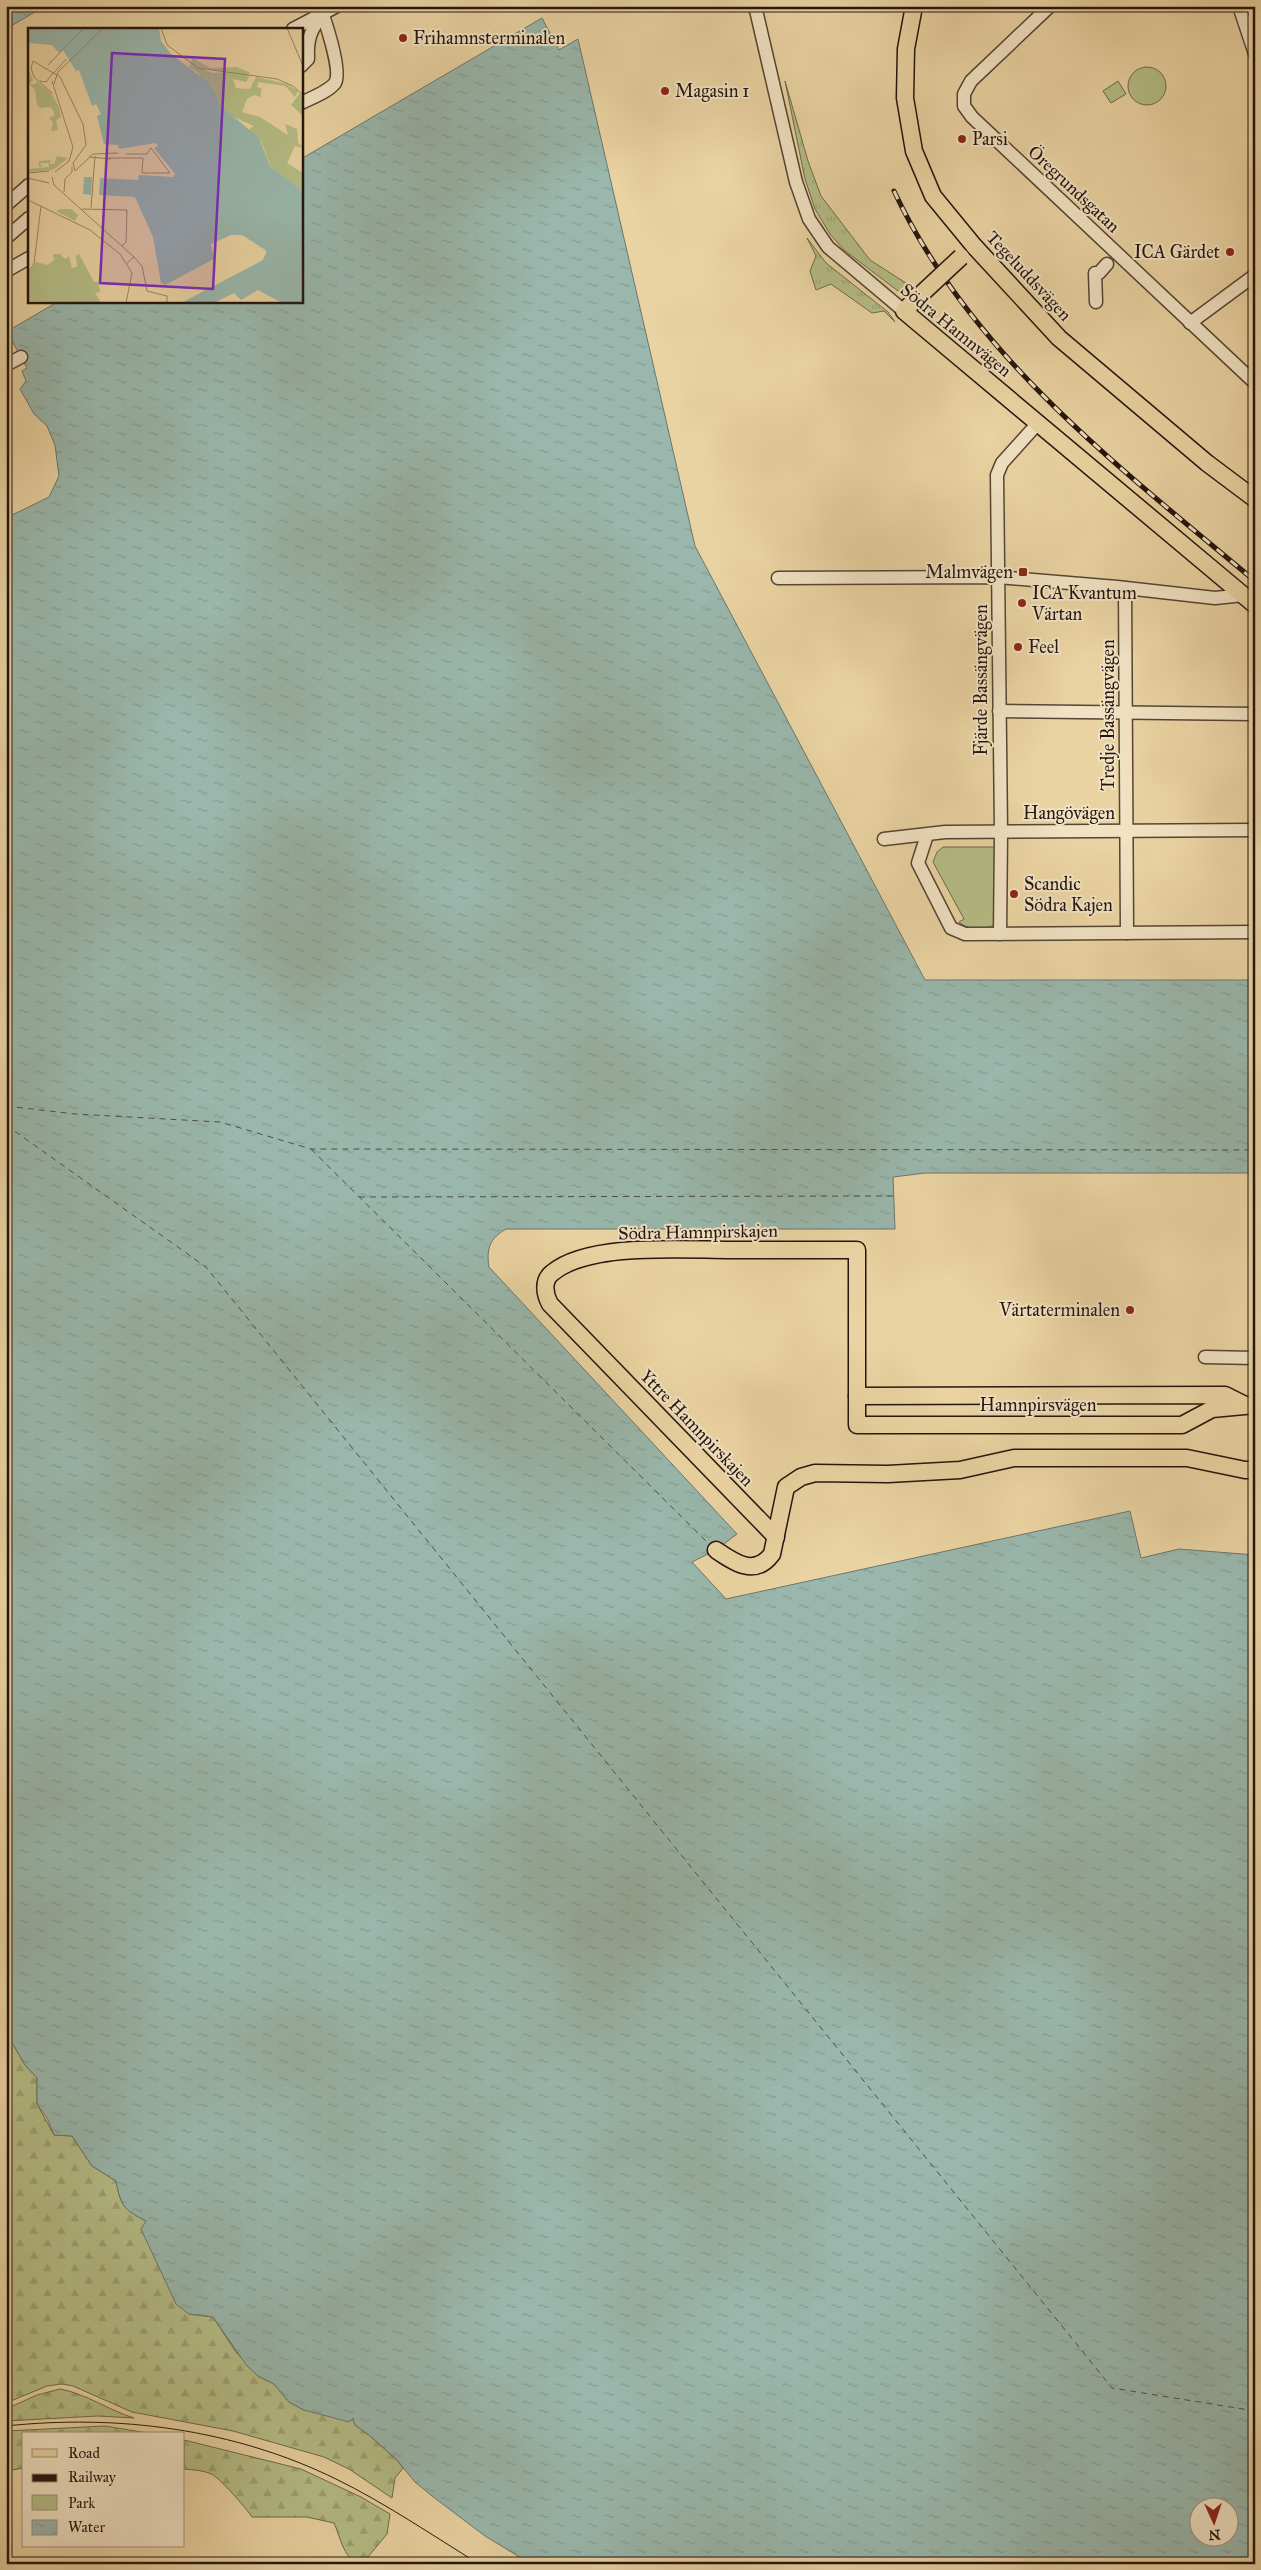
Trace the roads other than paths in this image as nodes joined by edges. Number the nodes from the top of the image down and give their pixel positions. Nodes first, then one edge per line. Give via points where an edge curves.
1 (337, 6) edge
2 (755, 6) edge
3 (914, 6) edge
4 (1050, 6) edge
5 (1239, 6) edge
6 (323, 15) junction
7 (295, 28) edge
8 (1255, 54) edge
9 (302, 65) edge
10 (302, 102) edge
11 (28, 186) edge
12 (6, 205) edge
13 (28, 219) edge
14 (6, 238) edge
15 (974, 246) junction
16 (28, 259) edge
17 (1108, 264) dead end
18 (6, 271) edge
19 (1255, 275) edge
20 (1096, 302) dead end
21 (904, 311) junction
22 (1190, 323) junction
23 (21, 357) dead end
24 (6, 365) edge
25 (1255, 383) edge
26 (1038, 423) junction
27 (1255, 499) edge
28 (998, 577) junction
29 (778, 578) dead end
30 (1125, 588) junction
31 (1249, 600) edge
32 (999, 711) junction
33 (1125, 713) junction
34 (1255, 714) edge
35 (1126, 830) junction
36 (1255, 830) edge
37 (1001, 832) junction
38 (927, 835) junction
39 (884, 839) dead end
40 (1255, 932) edge
41 (1127, 933) junction
42 (1000, 934) junction
43 (857, 1250) joint
44 (546, 1280) joint
45 (1205, 1357) dead end
46 (1255, 1358) edge
47 (857, 1396) junction
48 (1250, 1405) edge
49 (1255, 1470) edge
50 (776, 1537) junction
51 (716, 1550) dead end

1 - 6 street
2 - 21 street, Södra Hamnvägen via 796,182 809,219 828,247
3 - 15 main road, Tegeluddsvägen via 905,72 912,142 933,196
4 - 22 street, Öregrundsgatan via 972,81 964,106
5 - 8 street
6 - 7 street
6 - 9 street via 313,26 307,42 308,59
6 - 10 street via 334,52 337,79 334,85
11 - 12 street
13 - 14 street
15 - 21 main road, bridge
15 - 27 main road, Tegeluddsvägen via 1059,338 1206,463
16 - 18 street
17 - 20 street via 1095,273
19 - 22 street
21 - 26 main road, Södra Hamnvägen
22 - 25 street, Öregrundsgatan
23 - 24 street
26 - 28 street, Fjärde Bassängvägen via 1002,463 996,475
26 - 31 main road, Södra Hamnvägen
28 - 29 street
28 - 30 street
28 - 32 street, Fjärde Bassängvägen
30 - 31 street
30 - 33 street, Tredje Bassängvägen
32 - 33 street
32 - 37 street, Fjärde Bassängvägen
33 - 34 street
33 - 35 street, Tredje Bassängvägen
35 - 36 street, Hangövägen
35 - 37 street, Hangövägen
35 - 41 street, Tredje Bassängvägen
37 - 38 street, Hangövägen
37 - 42 street, Fjärde Bassängvägen
38 - 39 street, Hangövägen
38 - 42 street via 918,863 951,928 965,934
40 - 41 street
41 - 42 street
43 - 44 main road, Södra Hamnpirskajen via 630,1250 569,1263
43 - 47 main road, Hamnpirsvägen
44 - 50 main road, Yttre Hamnpirskajen via 545,1294 550,1304
45 - 46 street
47 - 48 main road, Hamnpirsvägen via 1225,1395
47 - 48 main road, Hamnpirsvägen via 857,1425 1182,1426 1212,1409
49 - 50 main road via 1187,1458 1014,1458 960,1470 815,1473 790,1483 783,1493
50 - 51 main road via 772,1554 756,1566 737,1564

